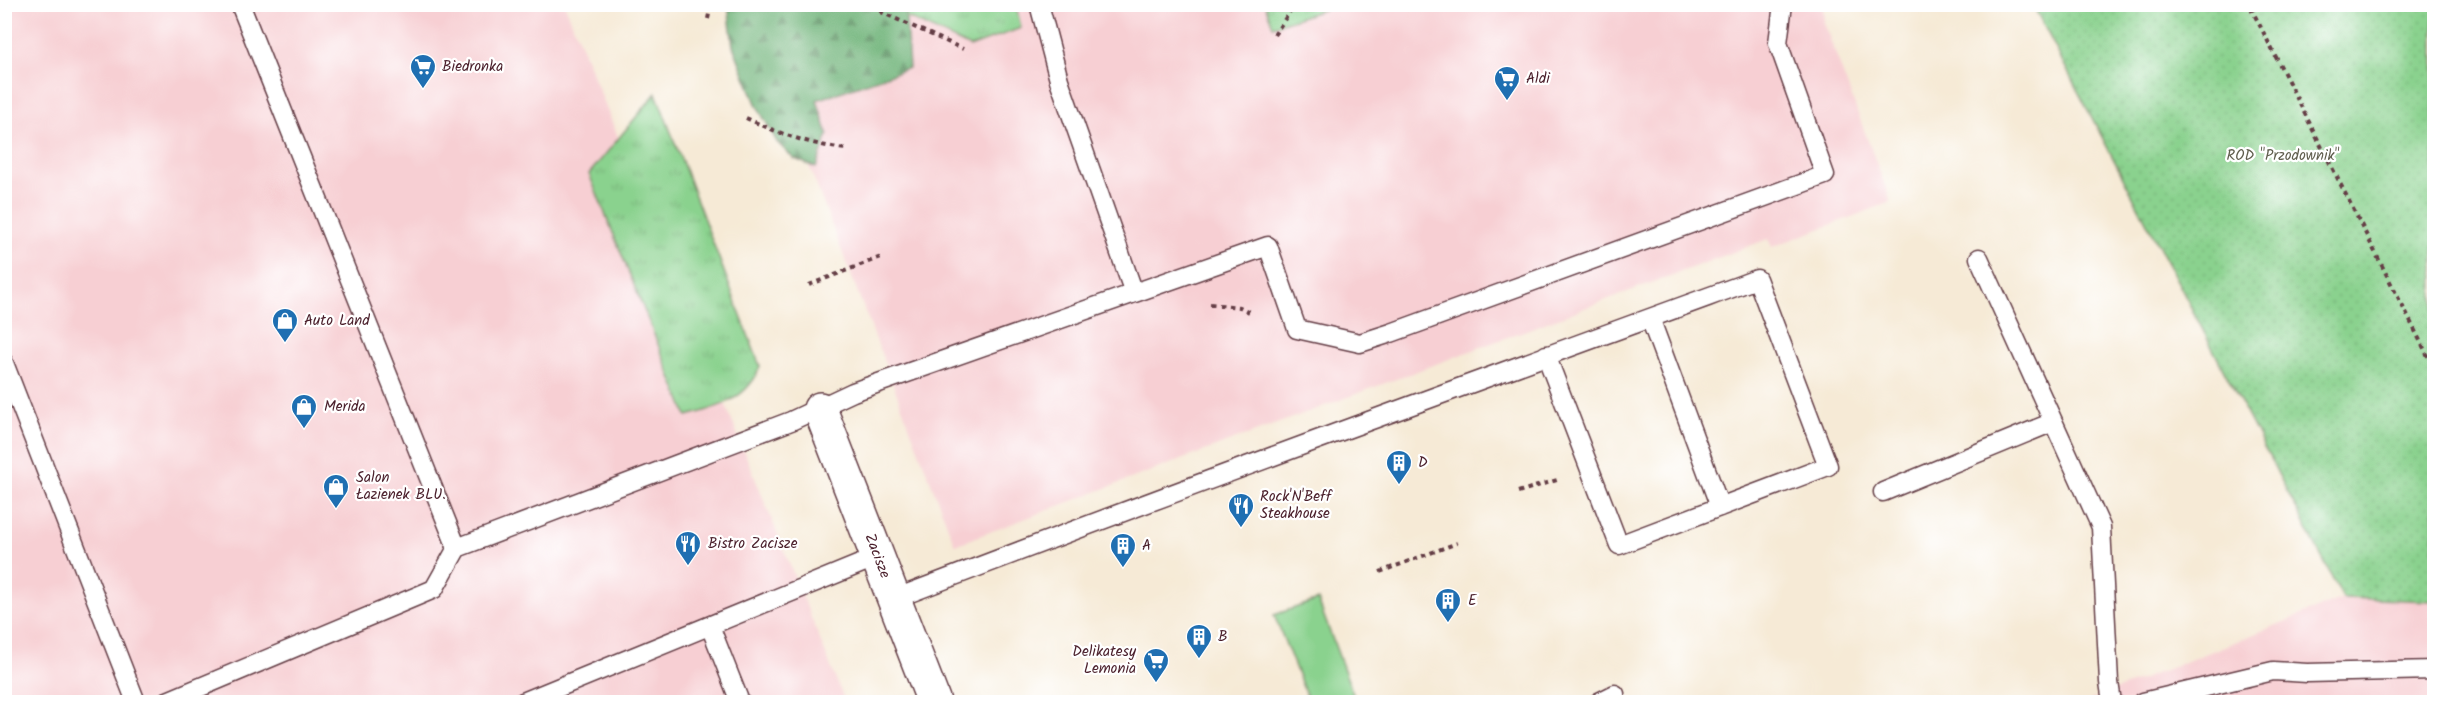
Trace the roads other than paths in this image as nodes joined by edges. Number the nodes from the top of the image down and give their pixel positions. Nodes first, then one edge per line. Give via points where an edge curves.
1 (240, 4) edge
2 (1038, 4) edge
3 (1783, 4) edge
4 (1979, 258) dead end
5 (1134, 293) junction
6 (1650, 318) junction
7 (1546, 355) junction
8 (4, 363) edge
9 (820, 409) junction
10 (2053, 422) junction
11 (1884, 492) dead end
12 (1720, 507) junction
13 (457, 548) junction
14 (877, 557) junction
15 (894, 599) junction
16 (710, 626) junction
17 (2434, 670) edge
18 (136, 702) edge
19 (165, 702) edge
20 (523, 702) edge
21 (740, 702) edge
22 (934, 702) edge
23 (2112, 702) edge
24 (2143, 702) edge

1 - 13 lane
2 - 5 lane via 1059,80
3 - 5 lane via 1778,43 1825,176 1360,343 1297,329 1268,246
4 - 10 lane
5 - 9 lane via 853,392
6 - 7 lane
6 - 12 lane
6 - 12 lane via 1757,279 1828,466
7 - 12 lane via 1619,544
7 - 15 lane
8 - 18 lane
9 - 13 lane
9 - 14 street, Zacisze
10 - 11 lane
10 - 23 lane via 2101,526
13 - 19 lane via 434,589
14 - 15 street, Zacisze
14 - 16 lane
15 - 22 street, Zacisze
16 - 20 lane
16 - 21 lane
17 - 24 lane via 2273,671

